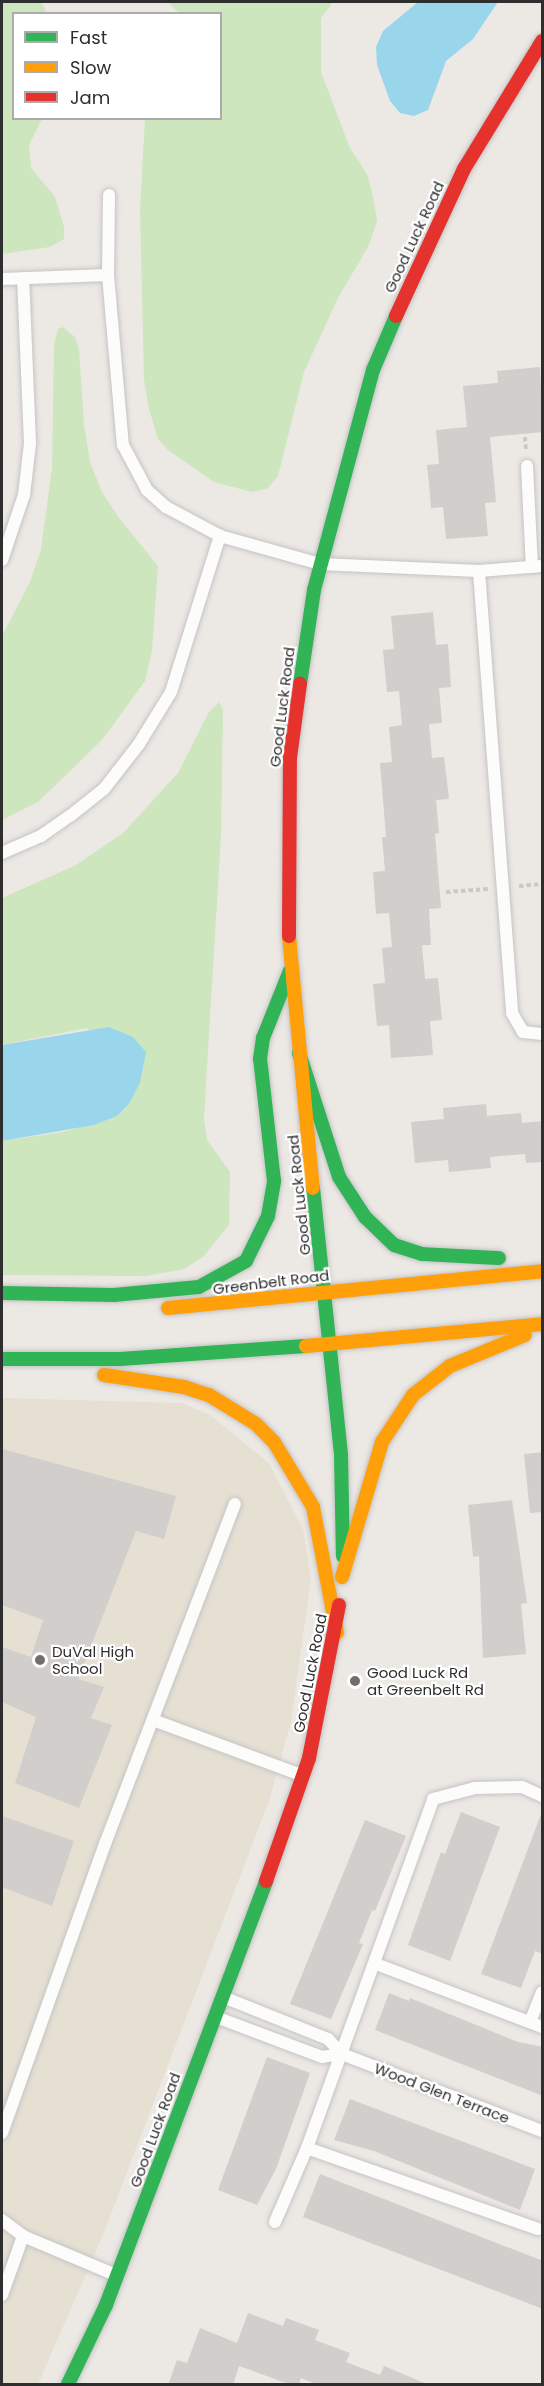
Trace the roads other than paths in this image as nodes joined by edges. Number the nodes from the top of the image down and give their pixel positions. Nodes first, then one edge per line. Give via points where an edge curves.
1 (543, 41) edge
2 (109, 195) dead end
3 (108, 275) junction
4 (23, 278) junction
5 (2, 279) edge
6 (527, 466) dead end
7 (220, 536) junction
8 (2, 560) edge
9 (320, 564) junction
10 (537, 567) edge
11 (479, 571) junction
12 (2, 853) edge
13 (290, 971) junction
14 (543, 1034) edge
15 (299, 1053) junction
16 (543, 1257) edge
17 (543, 1271) edge
18 (326, 1292) junction
19 (2, 1293) edge
20 (148, 1309) dead end
21 (543, 1326) edge
22 (331, 1341) junction
23 (2, 1359) edge
24 (235, 1504) dead end
25 (342, 1577) junction
26 (337, 1633) junction
27 (153, 1720) junction
28 (303, 1775) junction
29 (543, 1796) edge
30 (376, 1964) junction
31 (543, 1992) edge
32 (222, 1997) junction
33 (214, 2017) junction
34 (530, 2022) junction
35 (543, 2027) edge
36 (342, 2054) junction
37 (543, 2131) edge
38 (2, 2133) edge
39 (307, 2148) junction
40 (543, 2217) edge
41 (2, 2220) edge
42 (275, 2222) dead end
43 (540, 2230) edge
44 (23, 2236) junction
45 (117, 2275) junction
46 (2, 2295) edge
47 (68, 2385) edge

1 - 9 main road, Good Luck Road via 464,170 404,296 373,370
2 - 3 lane
3 - 4 lane
3 - 7 lane via 118,414 130,460 147,490 166,507
4 - 5 lane
4 - 8 lane via 30,444 24,495
6 - 10 lane
7 - 9 lane
7 - 12 lane via 171,692 139,744 104,789 40,836
9 - 11 lane
9 - 13 main road, Good Luck Road via 290,758 286,852
10 - 11 lane
11 - 14 lane via 512,1013 523,1032
13 - 15 main road, Good Luck Road
13 - 19 main road via 262,1038 260,1059 274,1181 268,1216 246,1261 199,1287 114,1295
15 - 16 main road via 339,1177 365,1216 394,1245 422,1254
15 - 18 main road, Good Luck Road
17 - 18 main road, Greenbelt Road
18 - 20 main road, Greenbelt Road
18 - 22 main road, Good Luck Road
21 - 22 main road
21 - 25 main road via 450,1366 413,1395 382,1442
22 - 23 main road via 120,1359
22 - 25 main road, Good Luck Road via 342,1476
23 - 26 main road via 184,1387 233,1407 256,1424 279,1449 313,1507
24 - 27 lane
25 - 26 main road, Good Luck Road
26 - 28 main road, Good Luck Road
27 - 28 lane
27 - 38 lane
28 - 32 main road, Good Luck Road
29 - 30 lane via 522,1787 475,1788 432,1799
30 - 34 lane
30 - 36 lane
31 - 34 lane
32 - 33 main road, Good Luck Road
32 - 36 lane, Wood Glen Terrace via 328,2039
33 - 36 lane, Wood Glen Terrace via 322,2056
33 - 45 main road, Good Luck Road
34 - 35 lane
36 - 37 lane, Wood Glen Terrace
36 - 39 lane
39 - 42 lane
39 - 43 lane
40 - 43 lane
41 - 44 lane
44 - 45 lane
44 - 46 lane
45 - 47 main road, Good Luck Road

